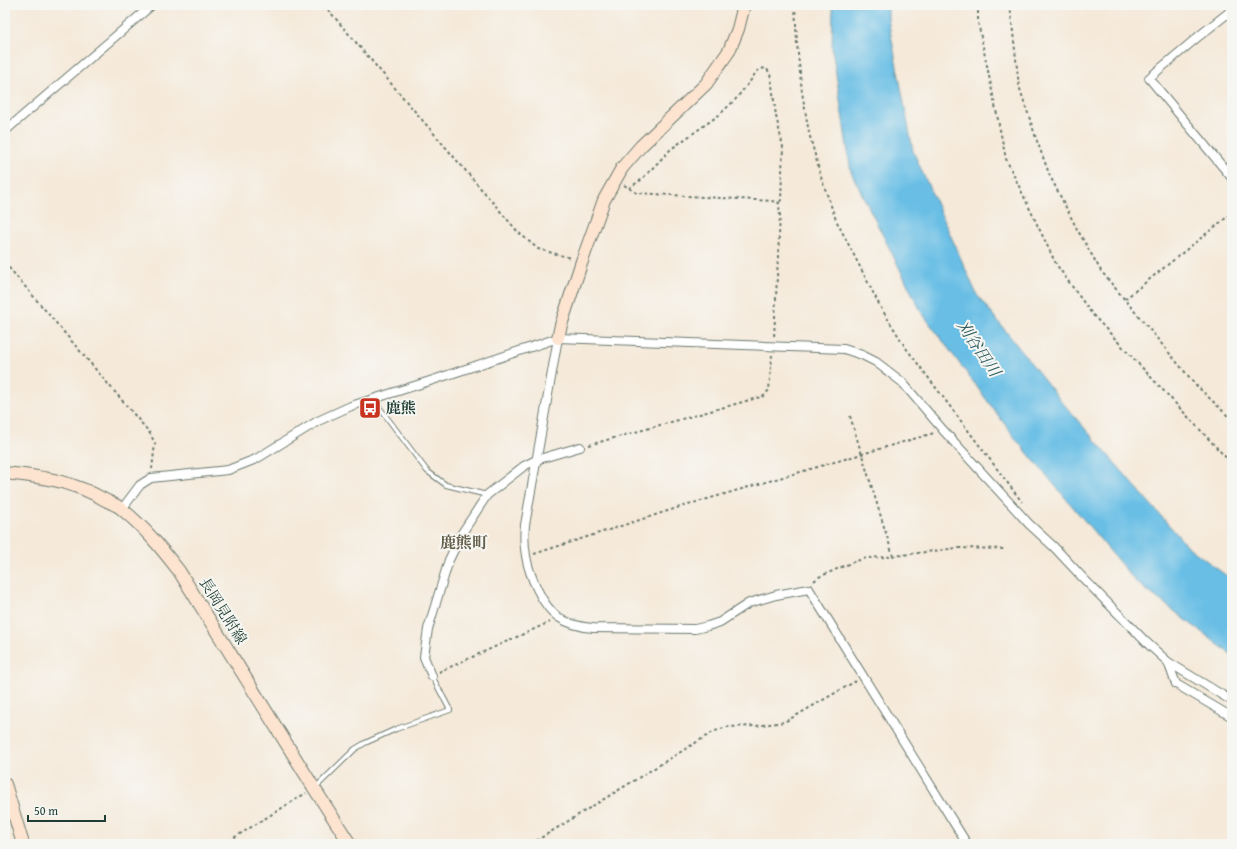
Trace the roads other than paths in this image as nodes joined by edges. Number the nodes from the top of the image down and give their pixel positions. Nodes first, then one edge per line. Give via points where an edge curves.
1 (152, 5) edge
2 (744, 5) edge
3 (1232, 10) edge
4 (5, 131) edge
5 (1232, 178) edge
6 (558, 338) junction
7 (373, 399) junction
8 (580, 447) road end
9 (536, 460) junction
10 (5, 473) edge
11 (487, 495) junction
12 (122, 509) junction
13 (1168, 662) junction
14 (432, 676) joint
15 (1232, 702) edge
16 (1232, 717) edge
17 (5, 784) edge
18 (314, 788) junction
19 (23, 844) edge
20 (350, 844) edge
21 (967, 844) edge

1 - 4 street
2 - 6 main road via 729,51 706,84 641,146 615,180 604,200
3 - 5 street via 1149,78
6 - 7 street
6 - 9 street
6 - 13 street via 844,349 876,362 902,382 1029,524 1054,546
7 - 11 lane via 427,471 446,485
7 - 12 street via 318,421 256,459 228,470 151,478 140,485
8 - 9 street
9 - 11 street via 524,466
9 - 21 street via 524,543 526,557 540,595 557,617 581,627 696,629 720,622 749,604 776,595 809,589
10 - 12 main road, 長岡見附線 via 49,479 76,486
11 - 14 street via 462,532 449,560 425,646 424,657
12 - 18 main road, 長岡見附線 via 140,524 179,571
13 - 15 street
13 - 16 street via 1176,684
14 - 18 lane via 450,710 365,742
17 - 19 main road
18 - 20 main road, 長岡見附線

